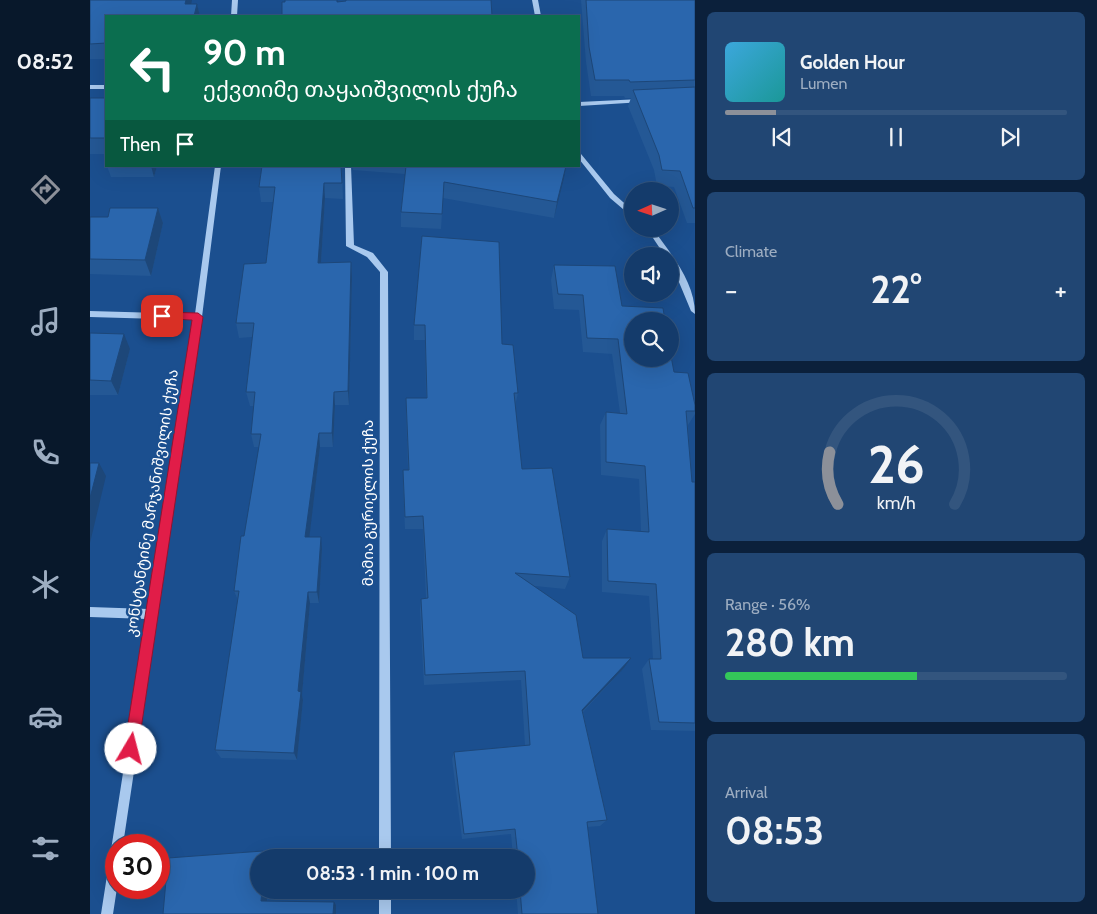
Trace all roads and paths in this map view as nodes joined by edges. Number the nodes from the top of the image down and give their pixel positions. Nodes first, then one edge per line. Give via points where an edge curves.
1 (235, 0) edge
2 (534, 0) edge
3 (234, 15) edge
4 (538, 15) edge
5 (90, 87) edge
6 (105, 87) edge
7 (646, 101) edge
8 (580, 104) edge
9 (580, 156) edge
10 (218, 167) edge
11 (348, 167) edge
12 (624, 207) edge
13 (679, 273) edge
14 (694, 311) edge
15 (90, 314) edge
16 (198, 317) junction
17 (90, 612) edge
18 (151, 614) junction
19 (119, 834) edge
20 (385, 849) edge
21 (109, 899) edge
22 (385, 899) edge
23 (107, 914) edge
24 (385, 914) edge

1 - 3 street
2 - 4 street
5 - 6 street
7 - 8 street
9 - 12 street
10 - 16 street, კონსტანტინე მარჯანიშვილის ქუჩა
11 - 20 street, მამია გურიელის ქუჩა via 350,246 370,255 384,272
13 - 14 street
15 - 16 street
16 - 18 street, კონსტანტინე მარჯანიშვილის ქუჩა
17 - 18 street
18 - 19 street, კონსტანტინე მარჯანიშვილის ქუჩა
21 - 23 street
22 - 24 street

